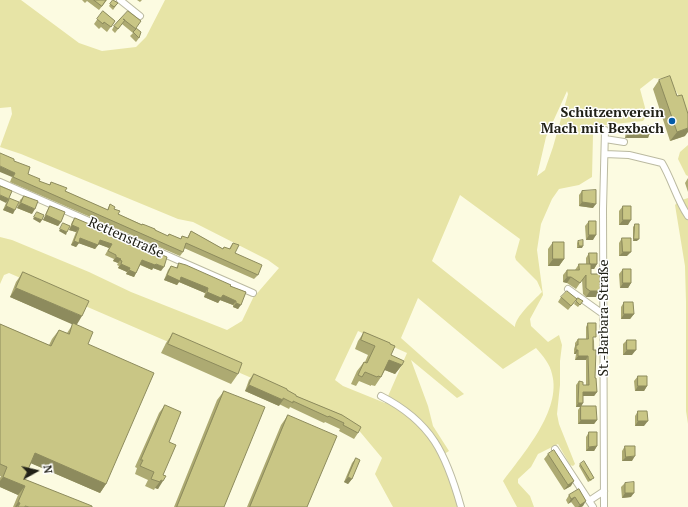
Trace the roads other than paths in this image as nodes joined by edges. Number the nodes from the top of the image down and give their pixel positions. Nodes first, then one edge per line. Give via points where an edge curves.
1 (120, 0) edge
2 (140, 16) dead end
3 (605, 130) dead end
4 (605, 139) junction
5 (624, 142) dead end
6 (605, 154) junction
7 (0, 182) edge
8 (688, 216) edge
9 (568, 289) dead end
10 (253, 293) dead end
11 (603, 314) junction
12 (381, 396) dead end
13 (555, 449) edge
14 (604, 491) junction
15 (589, 501) junction
16 (461, 507) edge
17 (593, 507) edge
18 (604, 507) edge

1 - 2 street
3 - 4 street, St.-Barbara-Straße
4 - 5 street
4 - 6 street, St.-Barbara-Straße
6 - 8 street via 629,155 662,163
6 - 11 street, St.-Barbara-Straße
7 - 10 street, Rettenstraße
9 - 11 street
11 - 14 street, St.-Barbara-Straße
12 - 16 street via 404,410 436,441 450,470
13 - 15 street
14 - 15 street
14 - 18 street, St.-Barbara-Straße
15 - 17 street

